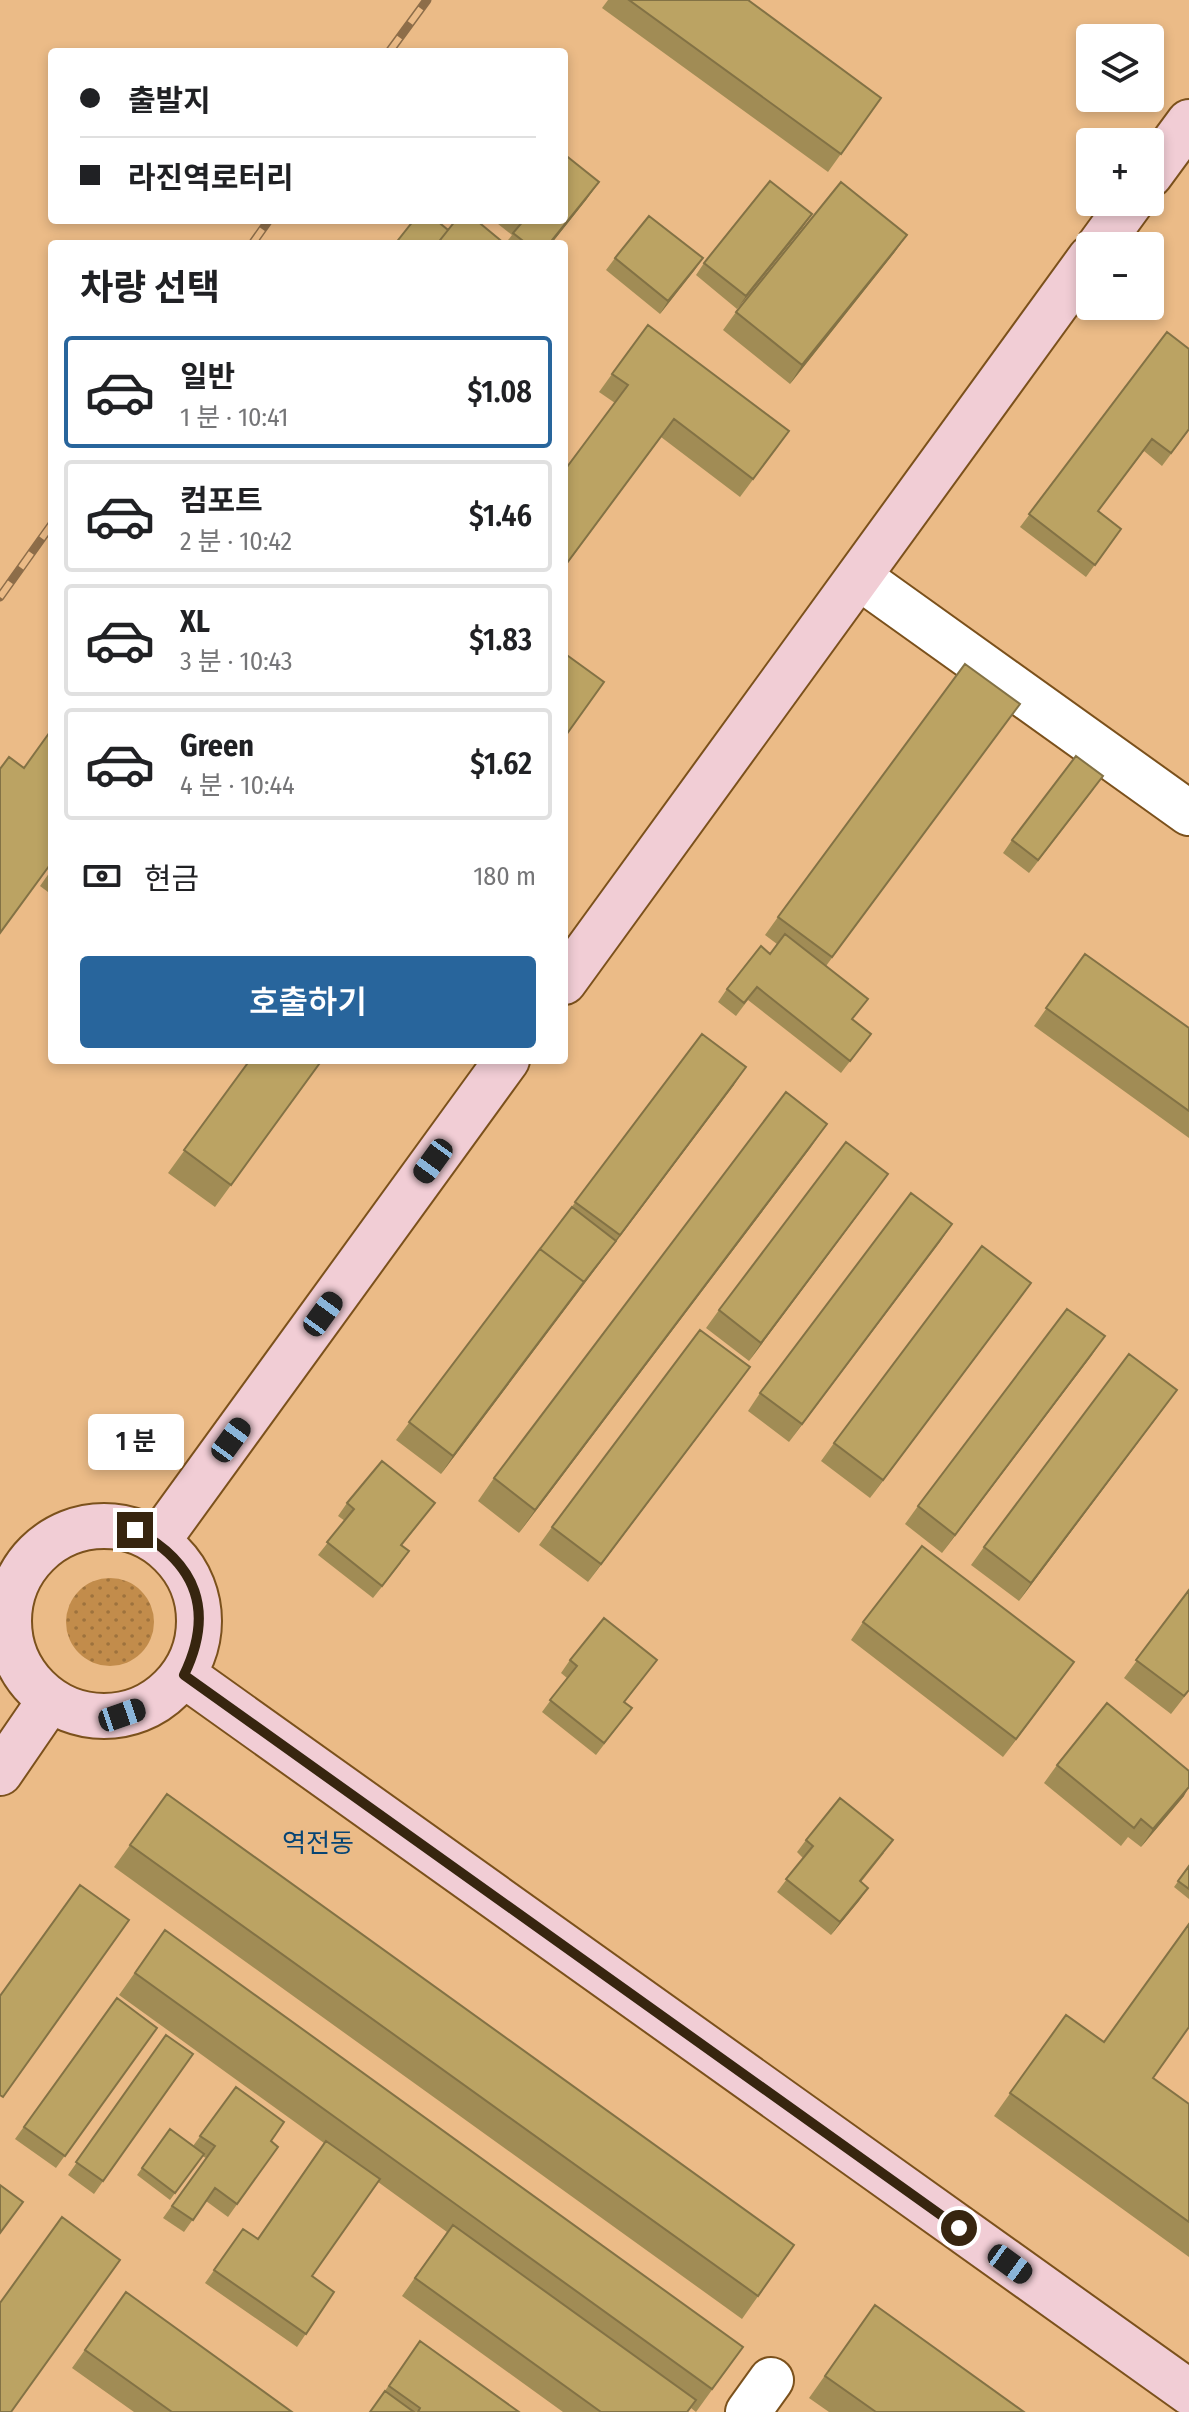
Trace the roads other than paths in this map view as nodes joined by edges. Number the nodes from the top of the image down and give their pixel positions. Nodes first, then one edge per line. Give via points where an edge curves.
1 (1189, 122) edge
2 (1164, 156) edge
3 (1076, 277) edge
4 (859, 577) junction
5 (1189, 813) edge
6 (568, 977) edge
7 (504, 1064) edge
8 (157, 1542) junction
9 (184, 1675) junction
10 (50, 1700) junction
11 (0, 1773) edge
12 (1189, 2392) edge

1 - 2 main road
3 - 4 main road
4 - 5 street
4 - 6 main road
7 - 8 main road
8 - 9 main road via 176,1558 198,1603 195,1652
8 - 10 main road via 135,1530 86,1527 62,1534 24,1567 13,1589 9,1639 17,1663
9 - 10 main road via 146,1707 122,1715 73,1712
9 - 12 main road
10 - 11 main road

